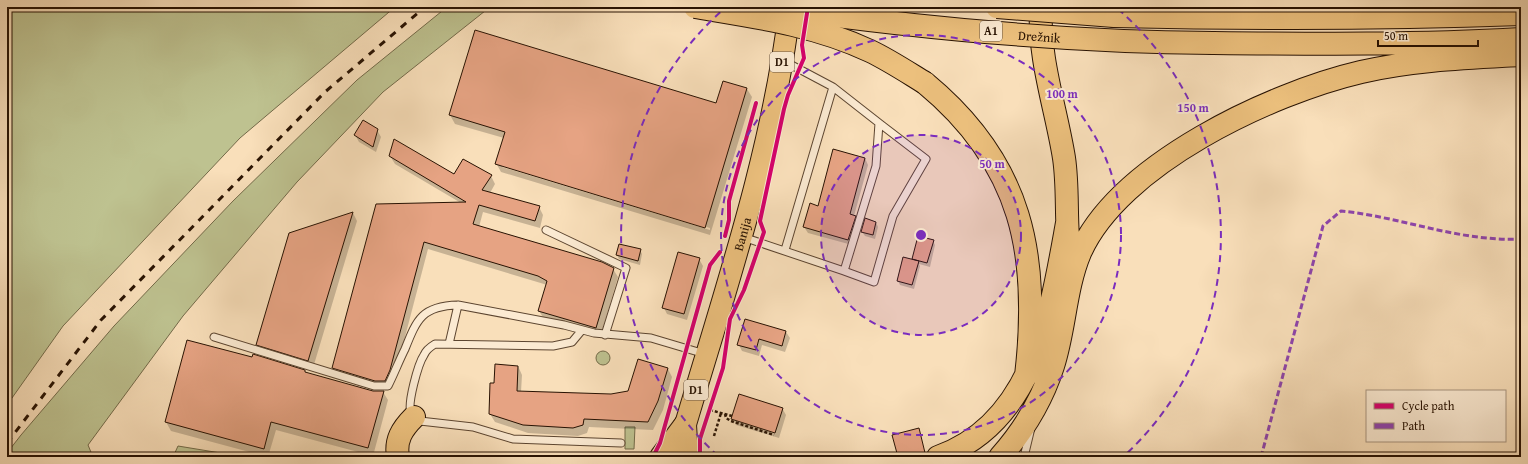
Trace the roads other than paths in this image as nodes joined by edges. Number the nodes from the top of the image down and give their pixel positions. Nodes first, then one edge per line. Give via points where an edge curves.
1 (695, 7) edge
2 (771, 7) edge
3 (790, 7) edge
4 (997, 7) edge
5 (1041, 7) edge
6 (1248, 7) edge
7 (1521, 14) edge
8 (1213, 18) junction
9 (1521, 39) edge
10 (1521, 55) edge
11 (782, 60) junction
12 (833, 87) junction
13 (879, 124) junction
14 (1067, 223) junction
15 (546, 230) dead end
16 (741, 237) junction
17 (785, 250) junction
18 (844, 270) junction
19 (1071, 282) junction
20 (458, 305) junction
21 (582, 330) junction
22 (605, 335) junction
23 (214, 337) dead end
24 (450, 344) junction
25 (707, 354) junction
26 (1026, 376) junction
27 (1034, 411) junction
28 (414, 417) junction
29 (685, 425) junction
30 (621, 443) dead end
31 (398, 457) edge
32 (661, 457) edge
33 (676, 457) edge
34 (687, 457) edge
35 (938, 457) edge
36 (1000, 457) edge
37 (1024, 457) edge

1 - 26 highway, bridge via 828,34 870,51 925,83 971,126 1003,176 1016,207 1025,242 1030,282
2 - 9 highway, Drežnik / A1, bridge via 1026,34 1160,42 1344,44
3 - 11 main road, Banija / D1
4 - 8 highway, Drežnik / A1, bridge via 1114,16
5 - 14 highway via 1045,66 1064,158 1068,196
6 - 8 highway via 1231,7
7 - 8 highway, A1
10 - 19 highway via 1430,61 1362,72 1310,87 1261,106 1213,130 1169,158 1134,185 1104,214 1080,254
11 - 12 lane
11 - 16 main road, Banija / D1 via 765,150
12 - 13 lane
12 - 17 lane
13 - 18 lane via 876,166
13 - 18 lane via 926,159 893,216 874,282
14 - 19 highway
14 - 26 highway via 1050,310
15 - 22 lane via 626,268
16 - 17 lane
16 - 25 main road, Banija / D1
17 - 18 lane
19 - 27 highway via 1054,366
20 - 21 lane
20 - 23 lane via 434,308 415,324 388,386 374,386
20 - 24 lane
21 - 22 lane
21 - 24 lane via 572,342 553,346
22 - 25 lane via 651,338
24 - 28 lane via 435,344 422,356 410,400 411,413
25 - 29 main road, Banija / D1
26 - 35 highway via 1013,400 995,421 958,450
27 - 36 highway via 1017,438
27 - 37 lane
28 - 30 lane via 429,423 473,427 513,439
28 - 31 highway via 401,432 398,440
29 - 32 highway
29 - 33 main road, Banija / D1
29 - 34 highway

